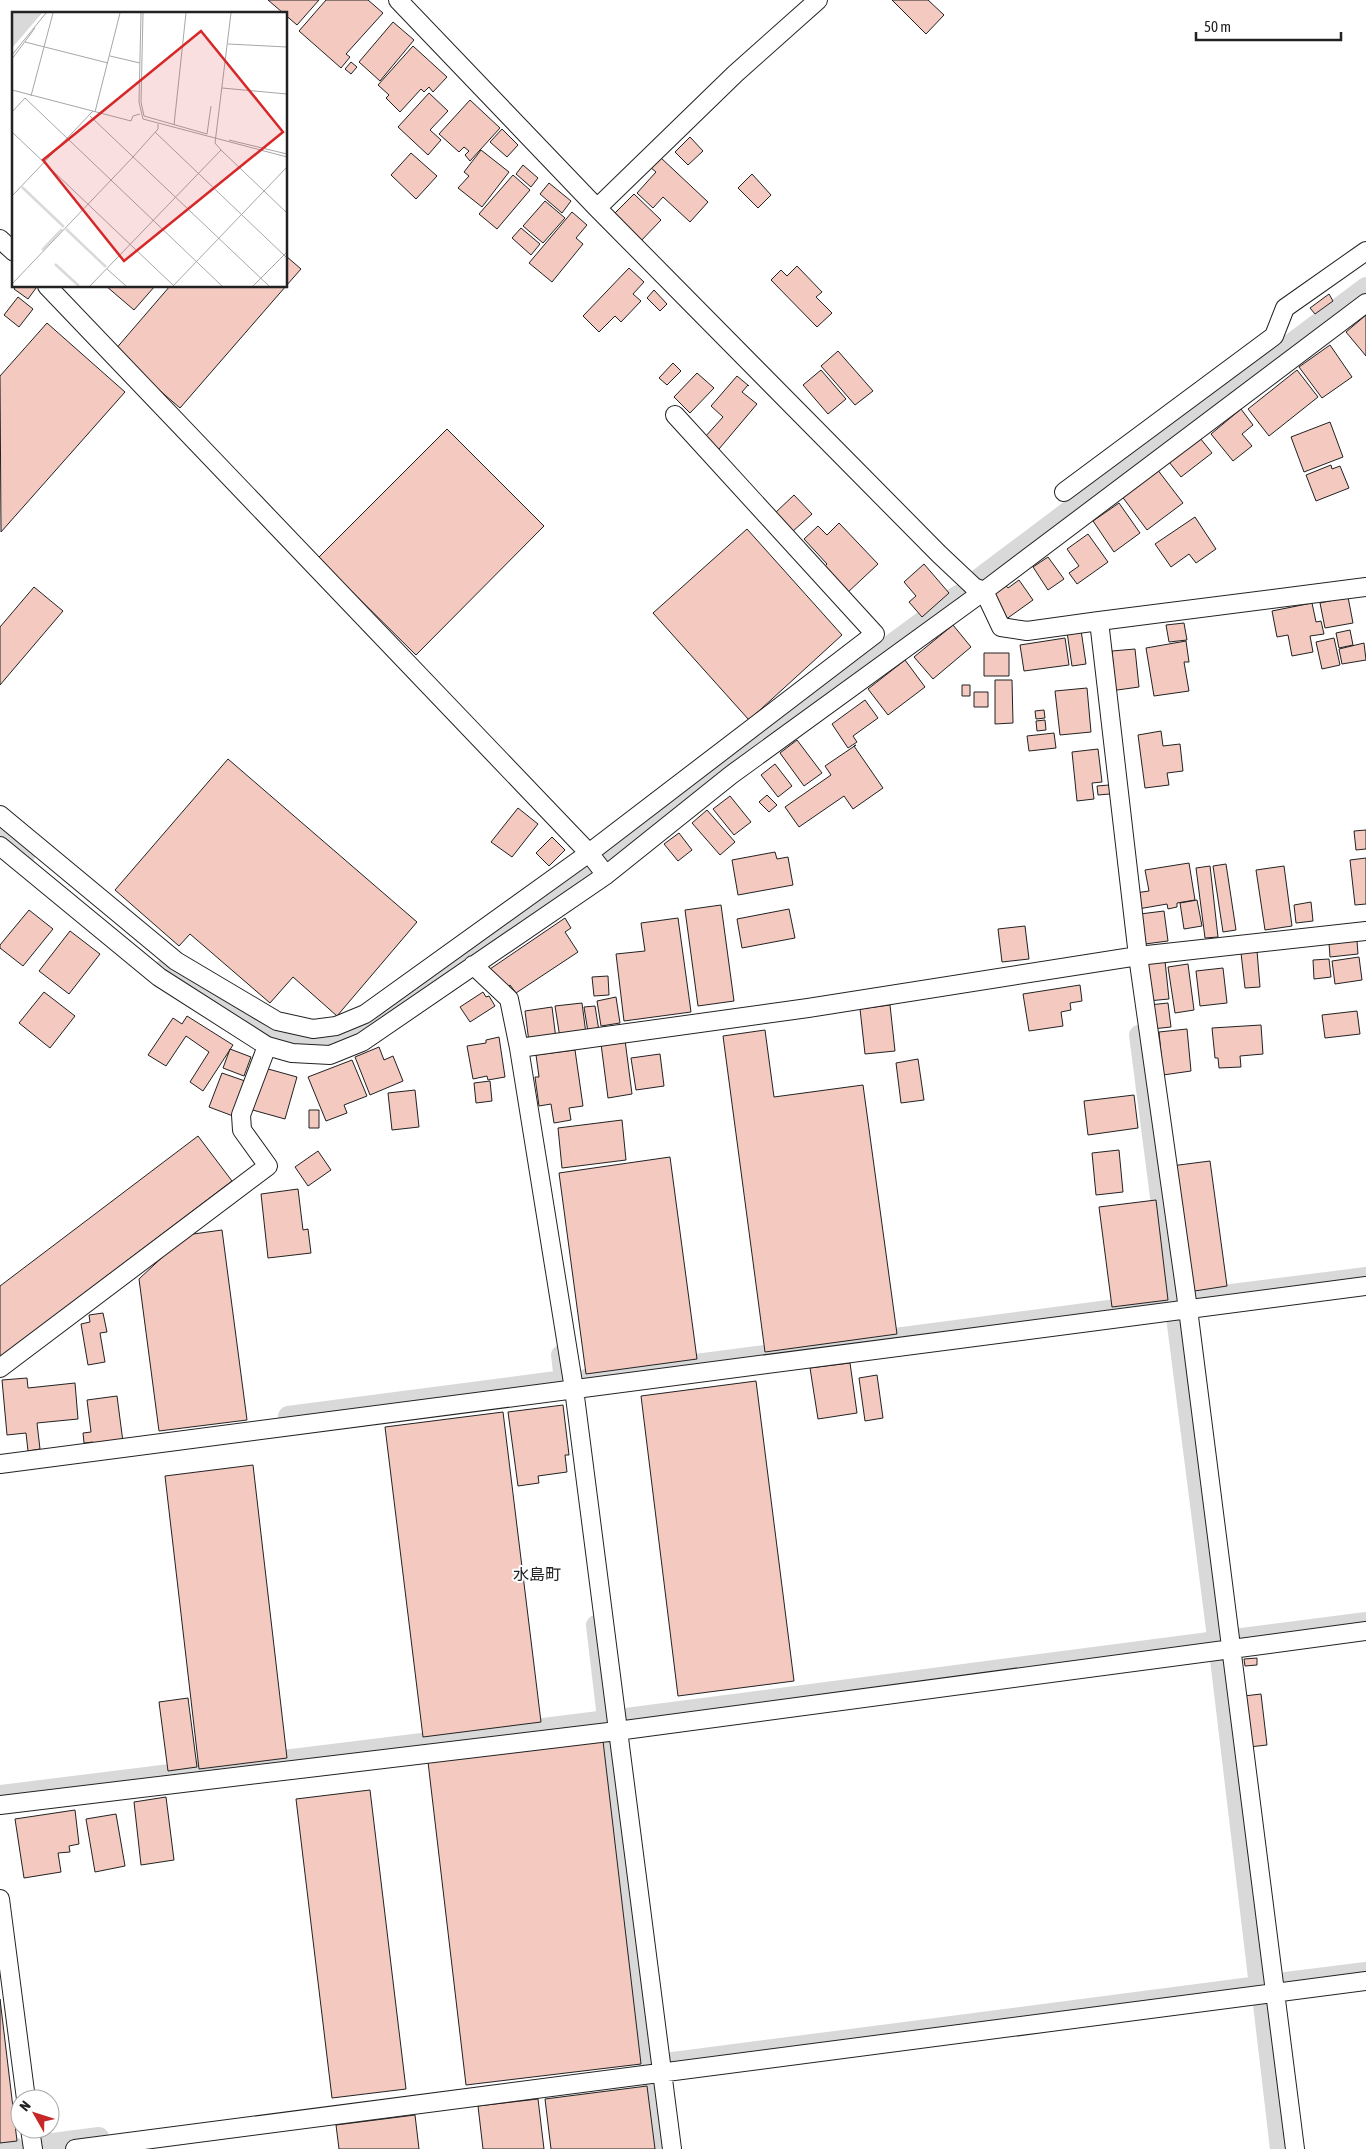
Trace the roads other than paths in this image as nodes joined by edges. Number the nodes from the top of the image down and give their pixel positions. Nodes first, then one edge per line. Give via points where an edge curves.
1 (398, 0) edge
2 (818, 0) edge
3 (596, 208) junction
4 (0, 239) edge
5 (12, 250) edge
6 (1366, 251) edge
7 (49, 288) edge
8 (1366, 303) edge
9 (675, 415) dead end
10 (1064, 492) dead end
11 (1366, 588) edge
12 (984, 591) junction
13 (1099, 621) junction
14 (0, 815) edge
15 (0, 846) edge
16 (589, 853) junction
17 (606, 875) junction
18 (1366, 931) edge
19 (1138, 956) junction
20 (473, 965) junction
21 (313, 1038) junction
22 (267, 1046) junction
23 (519, 1048) junction
24 (292, 1053) junction
25 (1366, 1286) edge
26 (1188, 1309) junction
27 (0, 1368) edge
28 (574, 1389) junction
29 (0, 1464) edge
30 (1366, 1631) edge
31 (1232, 1648) junction
32 (617, 1731) junction
33 (0, 1805) edge
34 (0, 1898) edge
35 (1366, 1981) edge
36 (1275, 1993) junction
37 (662, 2074) junction
38 (25, 2089) edge
39 (75, 2149) edge
40 (672, 2149) edge
41 (1295, 2149) edge

1 - 3 street
2 - 3 street
3 - 12 street via 938,554 974,587
4 - 5 street
6 - 10 street via 1285,308 1274,336
7 - 16 street
8 - 12 street
9 - 16 street via 875,634
11 - 13 street
12 - 13 street via 1001,627 1027,631
12 - 17 street via 730,775
13 - 19 street
14 - 21 street via 176,962 277,1021
15 - 22 street via 159,977
16 - 17 street
16 - 21 street via 366,1014
17 - 20 street
18 - 19 street
19 - 23 street via 808,1008
19 - 26 street
20 - 23 street via 509,999
20 - 24 street via 362,1042 330,1055
21 - 24 street
22 - 24 street
22 - 27 street via 241,1115 242,1130 268,1166
23 - 28 street
25 - 26 street
26 - 28 street
26 - 31 street
28 - 29 street
28 - 32 street
30 - 31 street
31 - 32 street
31 - 36 street
32 - 33 street
32 - 37 street
34 - 38 street
35 - 36 street
36 - 37 street
36 - 41 street
37 - 39 street
37 - 40 street

